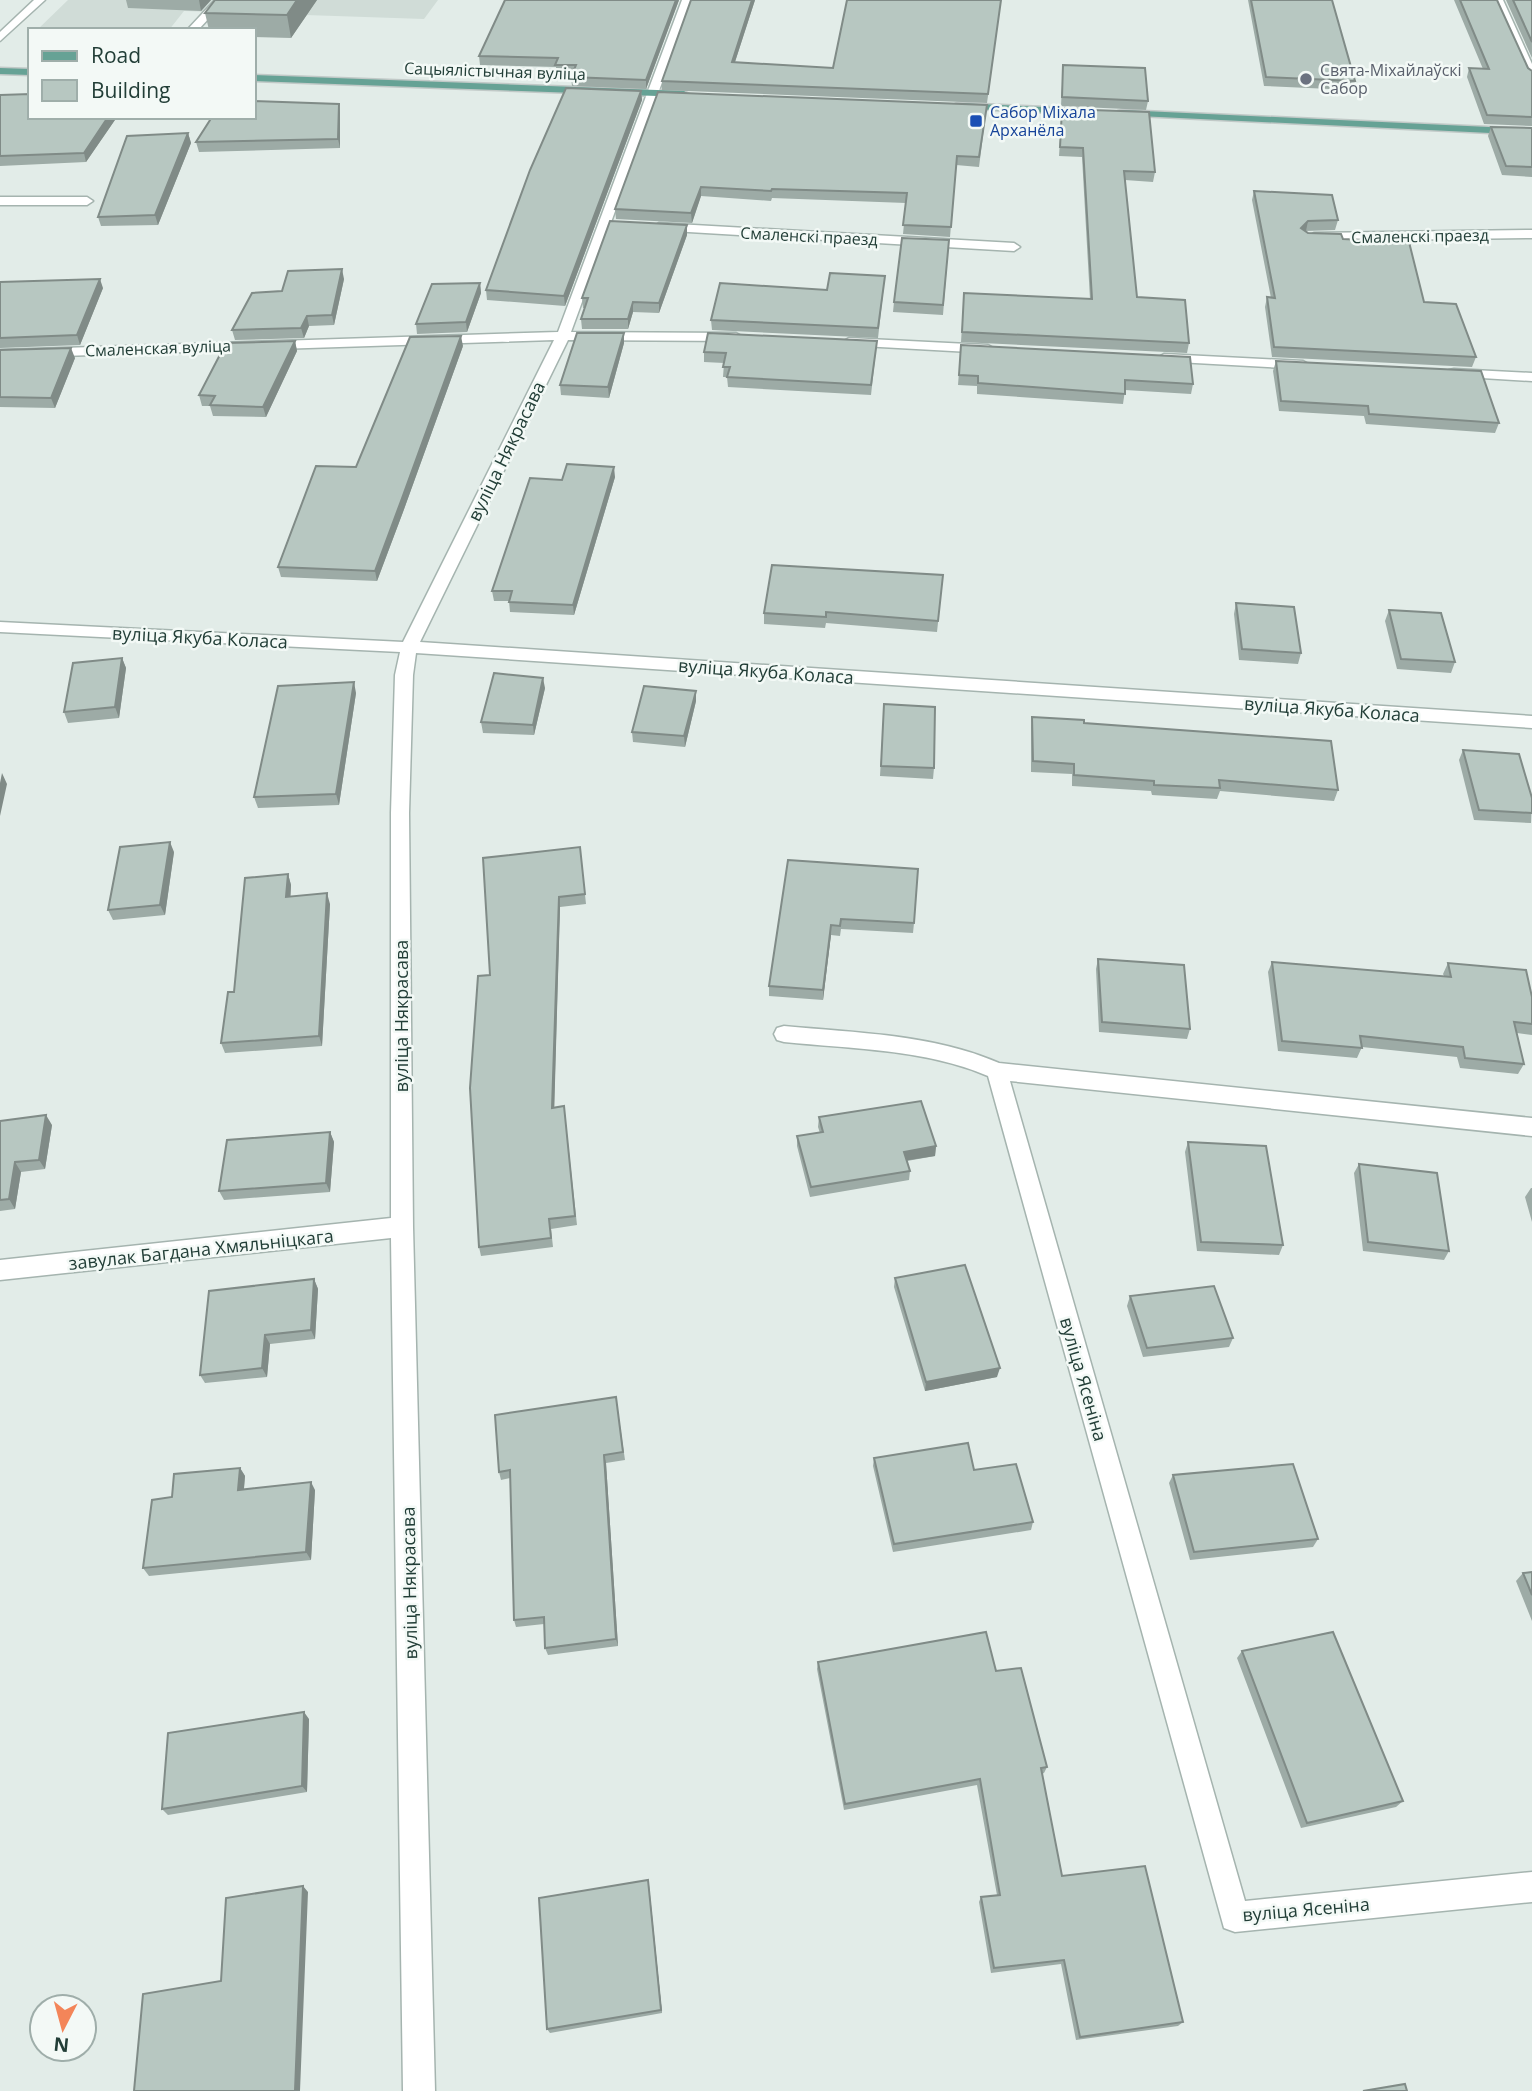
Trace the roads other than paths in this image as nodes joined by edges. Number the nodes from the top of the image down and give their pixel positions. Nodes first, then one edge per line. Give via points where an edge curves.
1 (40, 0) edge
2 (221, 0) edge
3 (687, 0) edge
4 (1498, 0) edge
5 (194, 28) edge
6 (0, 38) edge
7 (0, 71) edge
8 (28, 72) edge
9 (1532, 76) edge
10 (256, 78) edge
11 (650, 93) junction
12 (691, 95) edge
13 (949, 106) edge
14 (1096, 112) edge
15 (1109, 113) edge
16 (1532, 132) edge
17 (0, 201) edge
18 (87, 201) dead end
19 (645, 226) edge
20 (1532, 234) edge
21 (1307, 237) edge
22 (1014, 247) dead end
23 (563, 336) junction
24 (757, 338) edge
25 (838, 341) edge
26 (1004, 349) edge
27 (0, 354) edge
28 (1143, 356) edge
29 (1324, 366) edge
30 (1435, 372) edge
31 (1532, 377) edge
32 (0, 627) edge
33 (409, 647) junction
34 (1532, 722) edge
35 (784, 1034) dead end
36 (997, 1071) junction
37 (1532, 1127) edge
38 (401, 1227) junction
39 (0, 1270) edge
40 (1532, 1887) edge
41 (419, 2091) edge

1 - 6 street
2 - 5 street
3 - 11 street, вуліца Някрасава
4 - 9 street via 1515,26
7 - 8 main road
10 - 11 main road, Сацыялістычная вуліца
11 - 12 main road, Сацыялістычная вуліца
11 - 23 street, вуліца Някрасава via 611,225
13 - 14 main road
15 - 16 main road
17 - 18 street
19 - 22 street, Смаленскі праезд
20 - 21 street, Смаленскі праезд
23 - 24 street, Смаленская вуліца
23 - 27 street, Смаленская вуліца
23 - 33 street, вуліца Някрасава
25 - 26 street
28 - 29 street
30 - 31 street
32 - 33 street, вуліца Якуба Коласа
33 - 34 street, вуліца Якуба Коласа
33 - 38 street, вуліца Някрасава via 400,813
35 - 36 street via 928,1049 962,1056
36 - 37 street
36 - 40 street, вуліца Ясеніна via 1235,1917
38 - 39 street, завулак Багдана Хмяльніцкага
38 - 41 street, вуліца Някрасава

